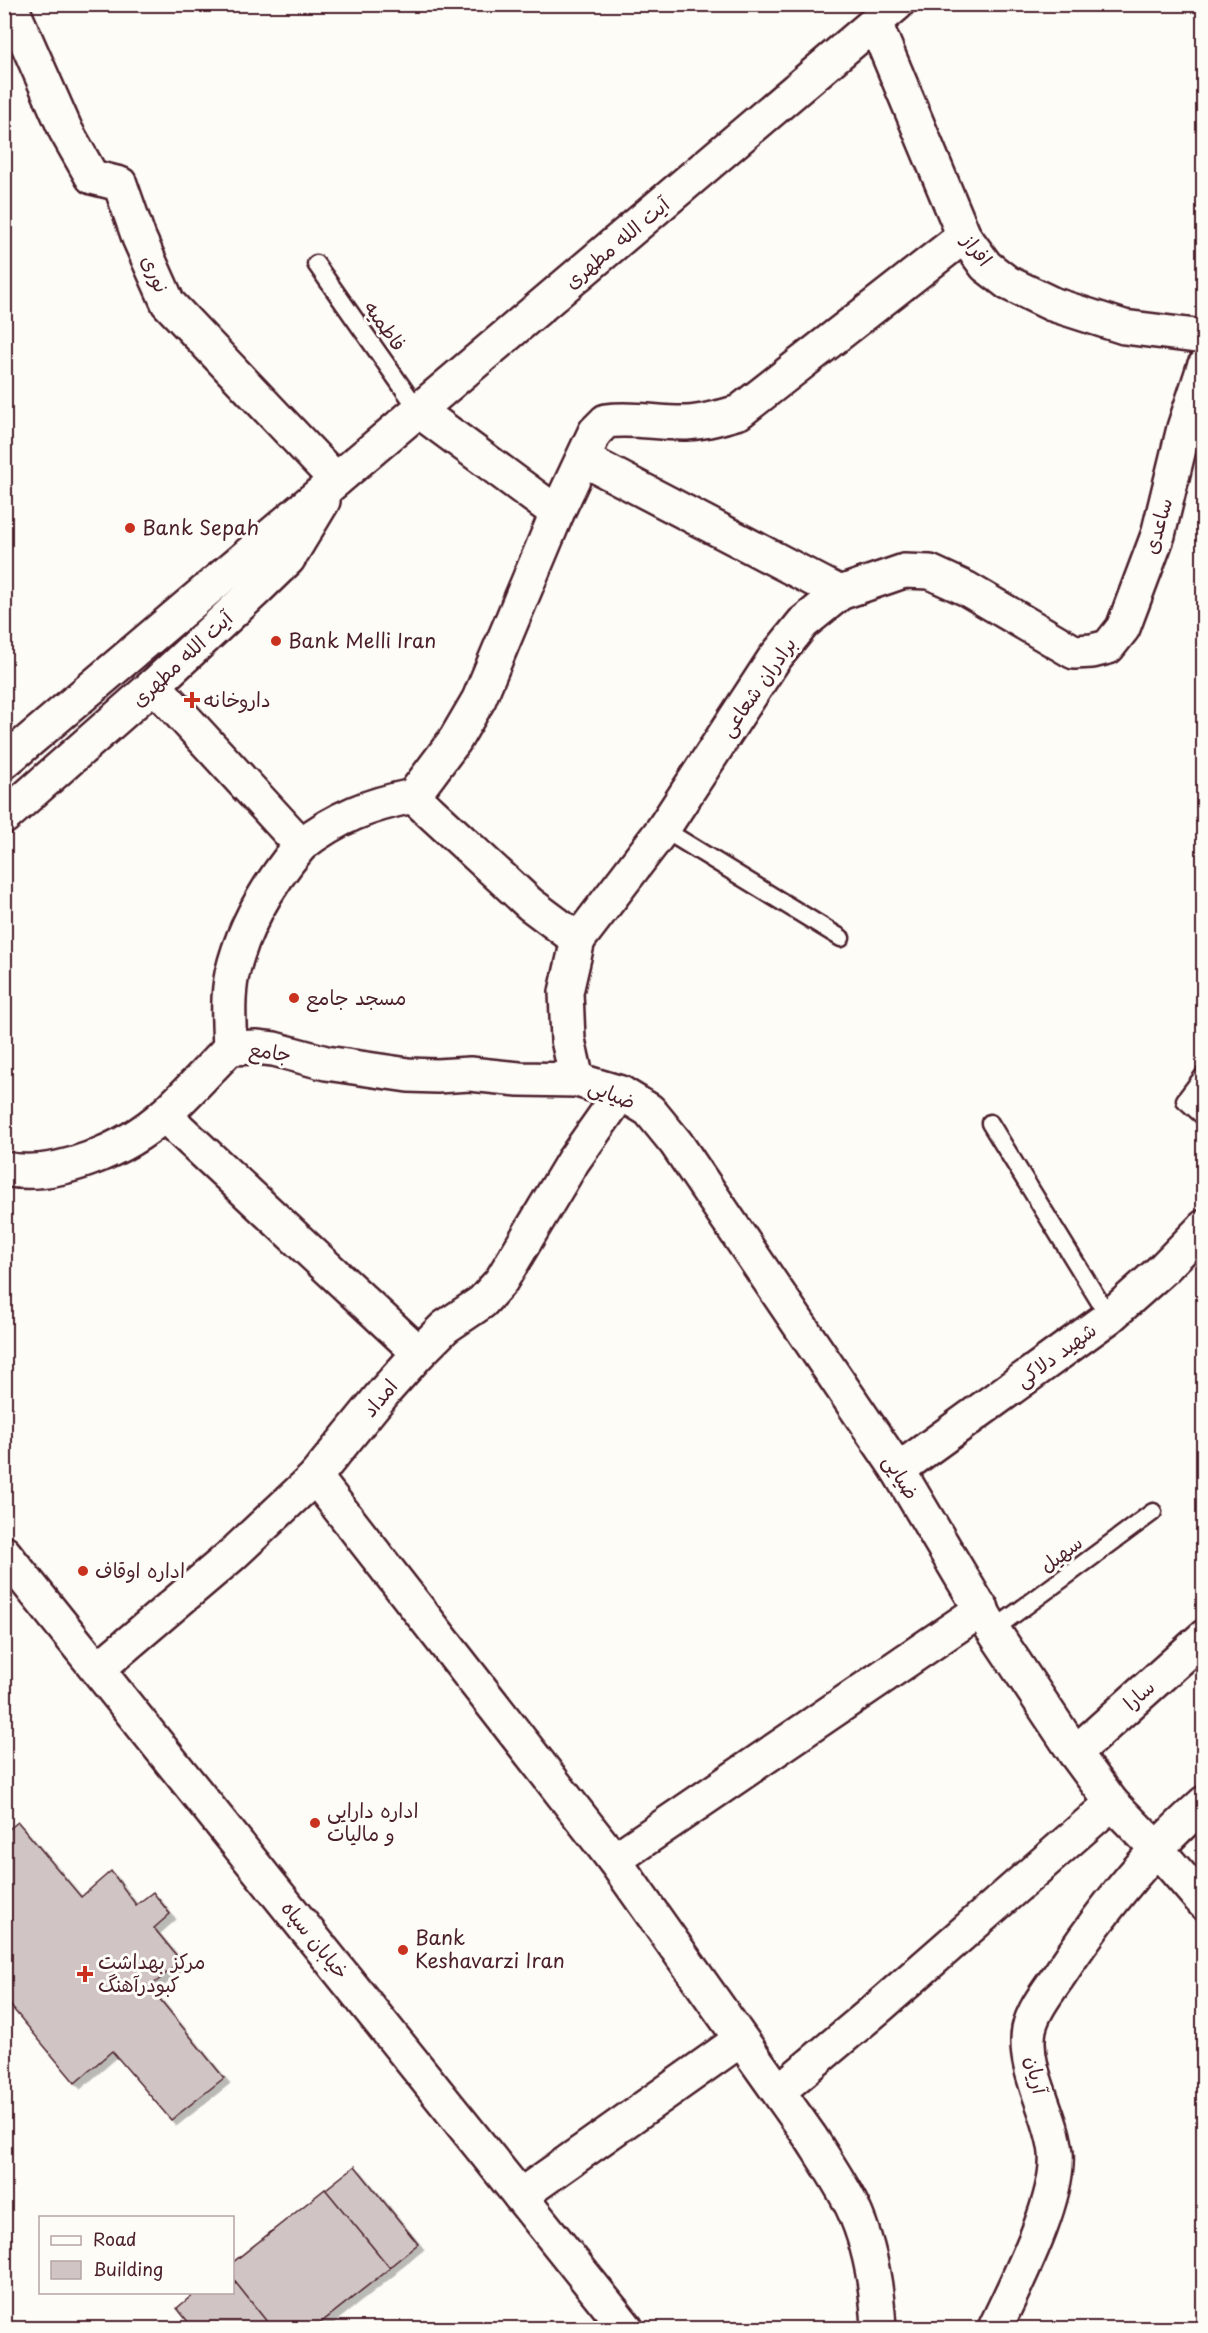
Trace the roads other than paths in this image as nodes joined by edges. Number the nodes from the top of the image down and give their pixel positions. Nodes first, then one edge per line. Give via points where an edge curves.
1 (10, 5) edge
2 (886, 14) edge
3 (15, 45) edge
4 (964, 236) junction
5 (316, 264) dead end
6 (1203, 338) edge
7 (1203, 366) edge
8 (419, 411) junction
9 (583, 459) junction
10 (336, 480) junction
11 (557, 513) junction
12 (840, 593) junction
13 (1074, 652) joint
14 (154, 685) junction
15 (4, 762) edge
16 (413, 796) junction
17 (4, 817) edge
18 (663, 829) junction
19 (301, 844) junction
20 (841, 938) dead end
21 (578, 940) junction
22 (230, 1048) junction
23 (1203, 1075) edge
24 (577, 1080) junction
25 (621, 1093) junction
26 (164, 1115) junction
27 (1203, 1117) edge
28 (990, 1123) dead end
29 (4, 1169) edge
30 (1203, 1227) edge
31 (1109, 1317) junction
32 (419, 1353) junction
33 (898, 1470) junction
34 (315, 1477) junction
35 (1153, 1512) dead end
36 (4, 1553) edge
37 (988, 1620) junction
38 (1203, 1637) edge
39 (98, 1669) junction
40 (1075, 1754) junction
41 (1112, 1803) junction
42 (1203, 1803) edge
43 (1157, 1849) junction
44 (614, 1860) junction
45 (1203, 1903) edge
46 (740, 2040) junction
47 (779, 2091) junction
48 (520, 2196) junction
49 (626, 2328) edge
50 (879, 2328) edge
51 (994, 2328) edge

1 - 3 street, نوری
2 - 4 street, افراز
2 - 8 street, آیت الله مطهری
3 - 10 street, نوری via 92,177 120,184 138,238 168,303
4 - 6 street, افراز via 986,266 1008,283 1052,304 1124,327
4 - 9 street via 739,412 686,423 606,420 595,432
5 - 8 lane, فاطمیه
7 - 13 street, ساعدی via 1158,535 1123,628 1107,647
8 - 10 street, آیت الله مطهری
8 - 11 street
9 - 11 street
9 - 12 street
10 - 14 street, آیت الله مطهری via 288,559
10 - 15 street, آیت الله مطهری
11 - 16 street via 479,699 455,740
12 - 13 street, برادران شعاعی via 904,571 930,572 967,589
12 - 18 street, برادران شعاعی via 803,623 774,659
14 - 17 street, آیت الله مطهری
14 - 19 street
16 - 19 street via 348,814
16 - 21 street via 530,904
18 - 20 lane
18 - 21 street, برادران شعاعی
19 - 22 street via 256,912 232,975 228,1010
21 - 24 street via 566,992 568,1040
22 - 24 street, جامع via 274,1049 326,1063 408,1075
22 - 26 street, جامع
23 - 27 lane via 1185,1100
24 - 25 street, ضیایی
25 - 32 street, امداد via 573,1161 501,1281 482,1302 445,1327
25 - 33 street, ضیایی via 648,1110 676,1143
26 - 29 street, جامع via 99,1155 60,1169 25,1173
26 - 32 street
28 - 31 lane
30 - 31 street, شهید دلاکی
31 - 33 street, شهید دلاکی
32 - 34 street, امداد
33 - 37 street, ضیایی
34 - 39 street, امداد via 232,1555
34 - 44 street
35 - 37 lane, سهیل
36 - 39 street, خیابان سپاه
37 - 40 street, ضیایی
37 - 44 street
38 - 40 street, سارا
39 - 48 street, خیابان سپاه
40 - 41 street, ضیایی
41 - 43 street, ضیایی
41 - 47 street
42 - 43 street, آریان
43 - 45 street, ضیایی
43 - 51 street, آریان via 1086,1936 1031,2021 1028,2042 1053,2138 1055,2179 1035,2238
44 - 46 street
46 - 47 street
46 - 48 street
47 - 50 street via 852,2206 873,2271
48 - 49 street, خیابان سپاه

